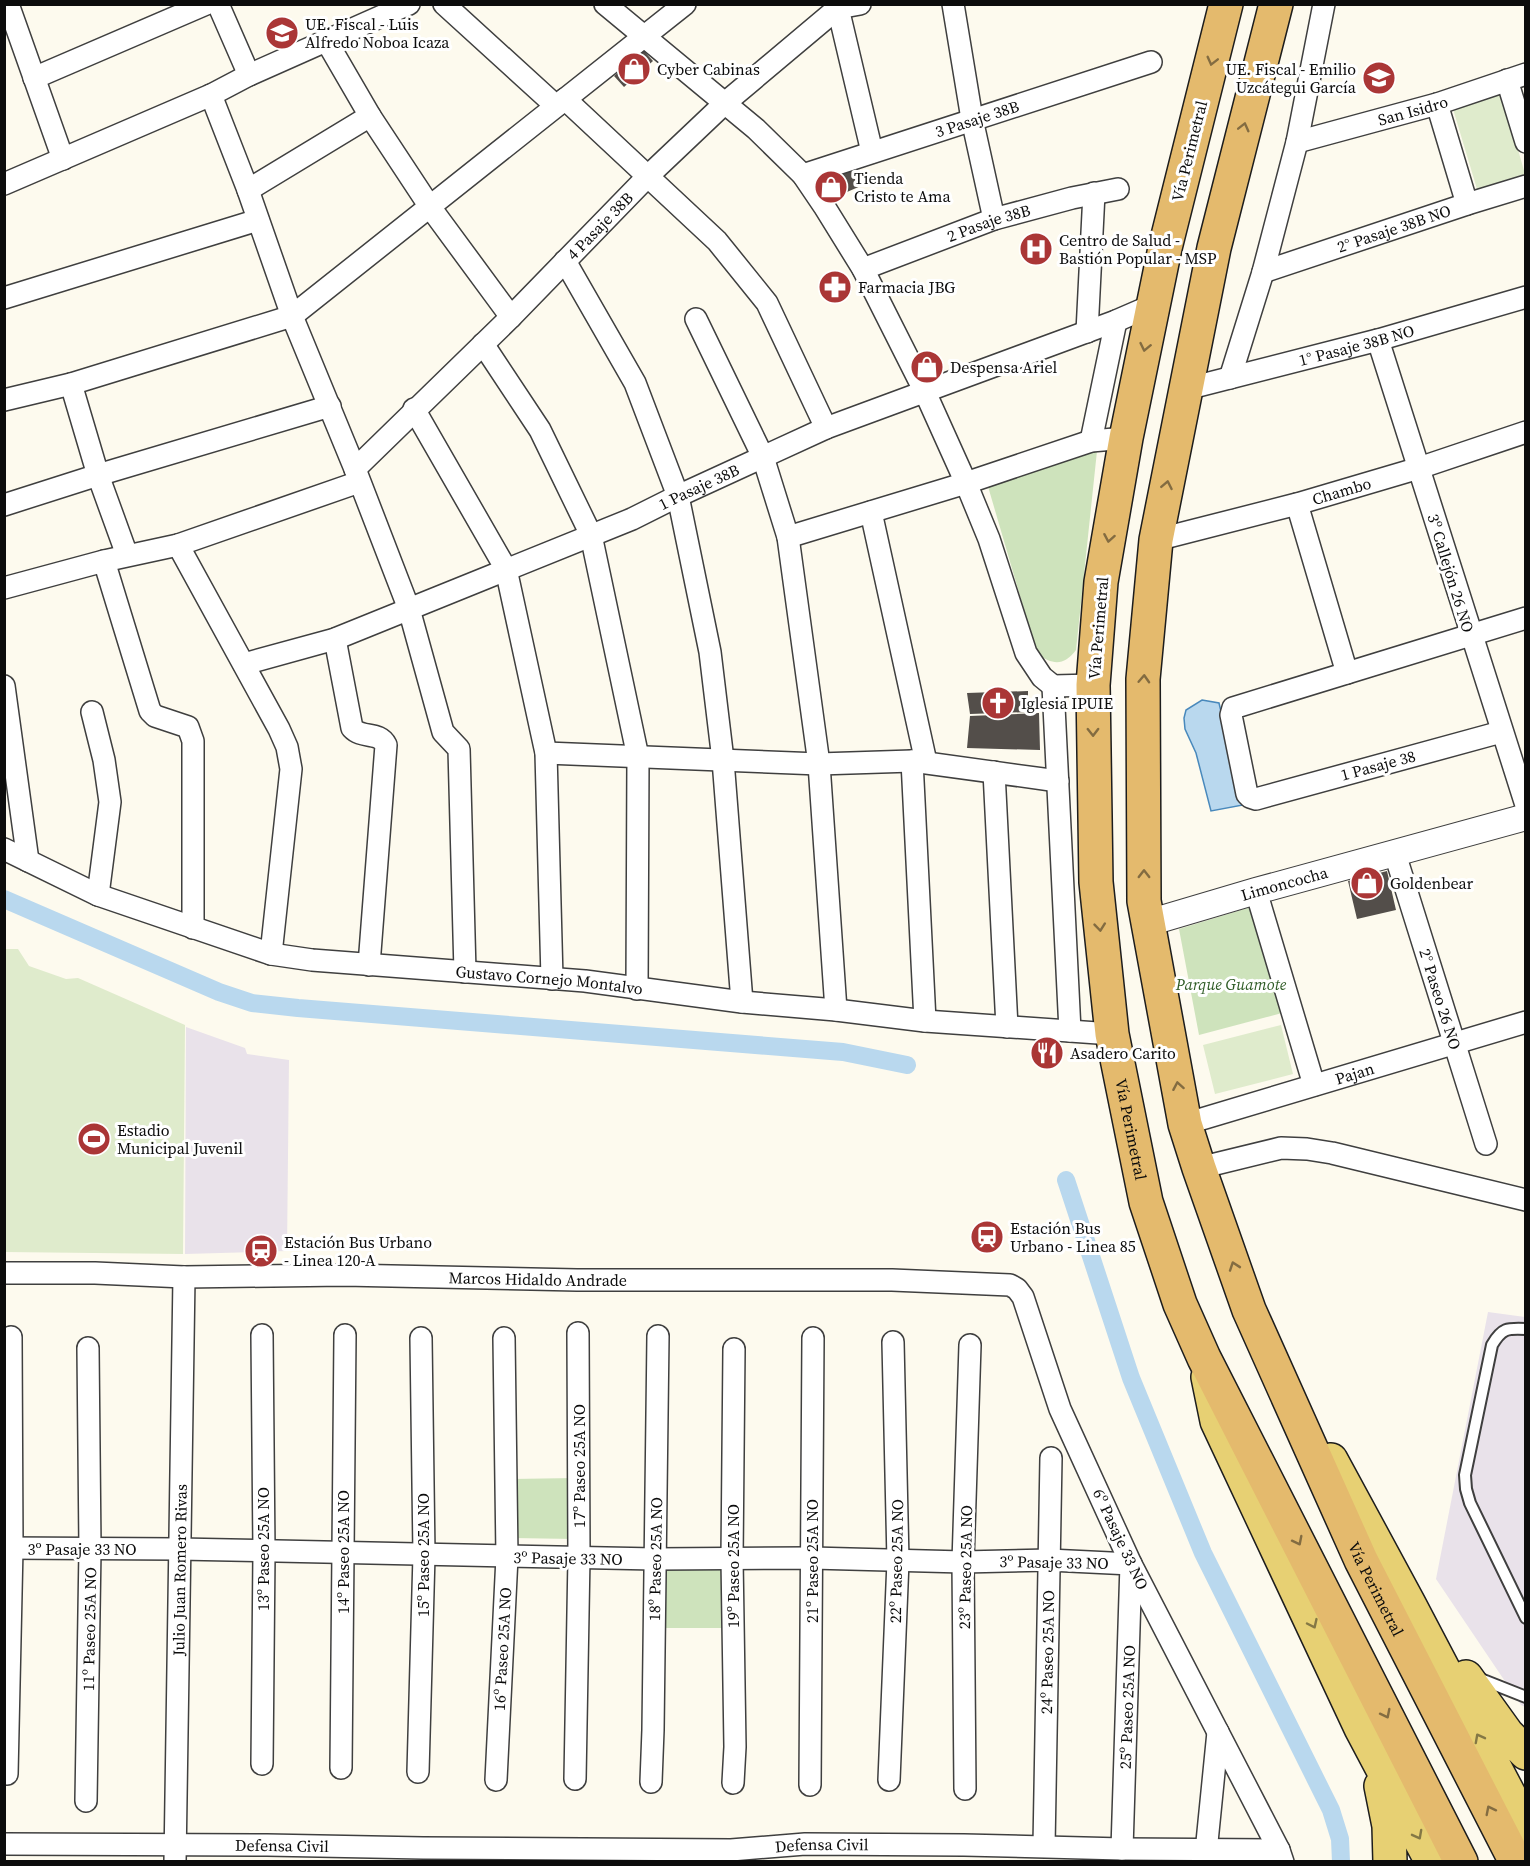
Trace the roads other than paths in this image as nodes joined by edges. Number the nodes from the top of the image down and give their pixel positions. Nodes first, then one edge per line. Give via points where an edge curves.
1 (8, 4) edge
2 (206, 4) edge
3 (218, 4) edge
4 (409, 4) edge
5 (444, 4) edge
6 (605, 4) edge
7 (684, 4) edge
8 (860, 4) edge
9 (952, 4) edge
10 (1226, 4) edge
11 (1276, 4) edge
12 (1324, 4) edge
13 (838, 6) edge
14 (645, 36) junction
15 (327, 42) junction
16 (1150, 62) dead end
17 (249, 75) junction
18 (1516, 77) edge
19 (34, 78) junction
20 (211, 95) junction
21 (561, 103) junction
22 (725, 103) junction
23 (1437, 104) junction
24 (370, 116) junction
25 (972, 119) junction
26 (1526, 141) edge
27 (1297, 142) junction
28 (872, 152) junction
29 (63, 159) junction
30 (802, 175) junction
31 (648, 176) junction
32 (4, 183) edge
33 (1526, 186) edge
34 (1118, 189) dead end
35 (248, 190) junction
36 (1094, 193) junction
37 (1467, 204) junction
38 (430, 207) junction
39 (994, 219) junction
40 (258, 220) junction
41 (565, 261) junction
42 (863, 269) junction
43 (1263, 272) junction
44 (1526, 297) edge
45 (4, 298) edge
46 (1153, 305) junction
47 (292, 316) junction
48 (512, 317) junction
49 (696, 319) dead end
50 (1116, 321) junction
51 (1087, 332) junction
52 (1378, 340) junction
53 (483, 344) junction
54 (1230, 378) junction
55 (71, 384) junction
56 (1186, 389) junction
57 (925, 392) junction
58 (4, 400) edge
59 (330, 406) junction
60 (414, 409) junction
61 (826, 428) junction
62 (1526, 432) edge
63 (1126, 438) junction
64 (1091, 441) junction
65 (763, 457) junction
66 (1419, 468) junction
67 (98, 475) junction
68 (357, 475) junction
69 (966, 483) junction
70 (678, 496) junction
71 (1297, 504) junction
72 (4, 505) edge
73 (871, 512) junction
74 (591, 535) junction
75 (788, 537) junction
76 (1155, 540) junction
77 (178, 545) junction
78 (127, 555) junction
79 (104, 561) junction
80 (506, 569) junction
81 (4, 588) edge
82 (409, 609) junction
83 (1526, 618) edge
84 (1470, 636) junction
85 (335, 639) junction
86 (244, 664) junction
87 (1347, 673) junction
88 (1092, 685) junction
89 (4, 686) edge
90 (1053, 686) junction
91 (92, 712) dead end
92 (1501, 732) junction
93 (546, 753) junction
94 (638, 757) junction
95 (723, 760) junction
96 (919, 762) junction
97 (819, 764) junction
98 (994, 772) junction
99 (1058, 781) junction
100 (1526, 805) edge
101 (1526, 817) edge
102 (4, 849) edge
103 (1395, 854) junction
104 (28, 861) junction
105 (1256, 891) junction
106 (98, 895) junction
107 (1148, 923) junction
108 (193, 928) junction
109 (271, 954) junction
110 (369, 965) junction
111 (465, 972) junction
112 (552, 979) junction
113 (637, 989) junction
114 (742, 1002) junction
115 (836, 1010) junction
116 (925, 1021) junction
117 (1526, 1022) edge
118 (1007, 1027) junction
119 (1070, 1031) junction
120 (1112, 1034) junction
121 (1455, 1043) junction
122 (1314, 1085) junction
123 (1185, 1124) junction
124 (1486, 1144) dead end
125 (1199, 1168) junction
126 (1526, 1200) edge
127 (4, 1273) edge
128 (184, 1276) junction
129 (892, 1280) joint
130 (1249, 1310) junction
131 (1526, 1329) edge
132 (578, 1333) dead end
133 (262, 1335) dead end
134 (345, 1335) dead end
135 (658, 1336) dead end
136 (11, 1337) dead end
137 (420, 1338) dead end
138 (504, 1338) dead end
139 (813, 1338) dead end
140 (893, 1342) dead end
141 (970, 1345) dead end
142 (88, 1348) dead end
143 (734, 1349) dead end
144 (1204, 1358) junction
145 (1051, 1458) dead end
146 (8, 1548) edge
147 (90, 1549) junction
148 (179, 1549) junction
149 (264, 1552) junction
150 (343, 1554) junction
151 (424, 1555) junction
152 (507, 1557) junction
153 (579, 1557) junction
154 (812, 1558) junction
155 (655, 1559) junction
156 (732, 1559) junction
157 (1049, 1560) junction
158 (898, 1561) junction
159 (963, 1562) junction
160 (1131, 1564) junction
161 (1409, 1604) junction
162 (1526, 1618) edge
163 (1462, 1672) junction
164 (1526, 1697) edge
165 (1362, 1728) junction
166 (1218, 1731) junction
167 (1526, 1753) edge
168 (262, 1764) dead end
169 (341, 1768) dead end
170 (418, 1772) dead end
171 (7, 1774) dead end
172 (575, 1779) dead end
173 (496, 1780) dead end
174 (889, 1780) dead end
175 (651, 1782) dead end
176 (733, 1783) dead end
177 (810, 1785) dead end
178 (965, 1789) dead end
179 (86, 1802) dead end
180 (1526, 1827) edge
181 (4, 1845) edge
182 (1044, 1846) junction
183 (1122, 1849) junction
184 (175, 1853) edge
185 (1206, 1856) edge
186 (1281, 1856) edge
187 (1390, 1862) edge
188 (1432, 1862) edge
189 (1461, 1862) edge
190 (1516, 1862) edge

1 - 19 street
2 - 19 street
3 - 17 street
4 - 15 street
5 - 21 street
6 - 14 street
7 - 14 street
8 - 13 street, 4 Pasaje 38B
9 - 25 street
10 -> 46 highway, Vía Perimetral
56 -> 11 highway, Vía Perimetral via 1214,248
12 - 27 street
13 - 22 street, 4 Pasaje 38B
13 - 28 street
14 - 21 street
14 - 22 street
15 - 17 street
15 - 24 street
16 - 25 street, 3 Pasaje 38B
17 - 20 street
18 - 23 street, San Isidro
18 - 26 street
19 - 29 street
20 - 29 street
20 - 35 street
21 - 31 street
21 - 38 street
22 - 30 street
22 - 31 street, 4 Pasaje 38B
23 - 27 street, San Isidro
23 - 37 street
24 - 35 street
24 - 38 street
25 - 28 street, 3 Pasaje 38B
25 - 39 street
27 - 43 street
28 - 30 street, 3 Pasaje 38B
29 - 32 street
30 - 42 street
31 - 41 street, 4 Pasaje 38B
31 - 61 street via 717,241 767,303
33 - 37 street, 2° Pasaje 38B NO
34 - 36 street, 2 Pasaje 38B
35 - 40 street
36 - 39 street, 2 Pasaje 38B
36 - 51 street
37 - 43 street, 2° Pasaje 38B NO
38 - 47 street
38 - 48 street
39 - 42 street, 2 Pasaje 38B
40 - 45 street
40 - 47 street
41 - 48 street, 4 Pasaje 38B
41 - 70 street via 635,383
42 - 57 street
43 - 54 street
44 - 52 street, 1° Pasaje 38B NO
46 - 50 street, 1 Pasaje 38B
46 -> 63 highway, Vía Perimetral
47 - 55 street
47 - 59 street
48 - 53 street, 4 Pasaje 38B
49 - 65 street
50 - 51 street, 1 Pasaje 38B
50 - 64 street
51 - 57 street, 1 Pasaje 38B
52 - 54 street, 1° Pasaje 38B NO
52 - 66 street, 3º Callejón 26 NO
53 - 60 street, 4 Pasaje 38B
53 - 74 street via 540,430
54 - 56 street, 1° Pasaje 38B NO
55 - 58 street
55 - 67 street
76 -> 56 highway, Vía Perimetral
57 - 61 street, 1 Pasaje 38B
57 - 69 street
59 - 67 street
59 - 68 street
60 - 68 street, 4 Pasaje 38B
60 - 80 street
61 - 65 street, 1 Pasaje 38B
62 - 66 street, Chambo
63 - 64 street
63 -> 88 highway, Vía Perimetral via 1101,582
64 - 69 street
65 - 70 street, 1 Pasaje 38B
65 - 75 street
66 - 71 street, Chambo
66 - 84 street, 3º Callejón 26 NO
67 - 72 street
67 - 78 street
68 - 77 street, 4 Pasaje 38B
68 - 82 street
69 - 73 street
69 - 90 street via 989,539 1026,653
70 - 74 street, 1 Pasaje 38B
70 - 95 street via 710,652
71 - 76 street, Chambo
71 - 87 street
73 - 75 street
73 - 96 street
74 - 80 street, 1 Pasaje 38B
74 - 94 street
75 - 97 street
107 -> 76 highway, Vía Perimetral via 1144,901 1143,679
77 - 78 street, 4 Pasaje 38B
77 - 86 street
78 - 79 street, 4 Pasaje 38B
79 - 81 street, 4 Pasaje 38B
79 - 108 street via 150,711 188,728 192,734
80 - 82 street, 1 Pasaje 38B
80 - 93 street
82 - 85 street, 1 Pasaje 38B
82 - 111 street via 443,732 459,749
83 - 84 street
84 - 87 street
84 - 92 street, 3º Callejón 26 NO
85 - 86 street, 1 Pasaje 38B
85 - 110 street via 352,728 358,734 380,737 386,745
86 - 109 street via 279,729 291,769
87 - 92 street, 1 Pasaje 38 via 1233,708 1231,715 1250,797 1256,799
88 - 90 street
88 -> 120 highway, Vía Perimetral via 1096,882
89 - 104 street
90 - 99 street
91 - 106 street via 110,802
92 - 100 street, 3º Callejón 26 NO
93 - 94 street
93 - 112 street
94 - 95 street
94 - 113 street
95 - 97 street
95 - 114 street
96 - 97 street
96 - 98 street
96 - 116 street
97 - 115 street
98 - 99 street
98 - 118 street
99 - 119 street
101 - 103 street, Limoncocha
102 - 104 street, Gustavo Cornejo Montalvo
103 - 105 street, Limoncocha
103 - 121 street, 2° Paseo 26 NO
104 - 106 street, Gustavo Cornejo Montalvo
105 - 107 street, Limoncocha
105 - 122 street
106 - 108 street, Gustavo Cornejo Montalvo
123 -> 107 highway, Vía Perimetral
108 - 109 street, Gustavo Cornejo Montalvo
109 - 110 street, Gustavo Cornejo Montalvo
110 - 111 street, Gustavo Cornejo Montalvo
111 - 112 street, Gustavo Cornejo Montalvo
112 - 113 street, Gustavo Cornejo Montalvo
113 - 114 street, Gustavo Cornejo Montalvo
114 - 115 street, Gustavo Cornejo Montalvo
115 - 116 street, Gustavo Cornejo Montalvo
116 - 118 street, Gustavo Cornejo Montalvo
117 - 121 street, Pajan
118 - 119 street, Gustavo Cornejo Montalvo
119 - 120 street, Gustavo Cornejo Montalvo
120 - 144 highway, Vía Perimetral via 1146,1202 1180,1304
121 - 122 street, Pajan
121 - 124 street, 2° Paseo 26 NO
122 - 123 street, Pajan
123 - 125 highway, Vía Perimetral
125 - 126 street via 1281,1148 1307,1149
130 -> 125 highway, Vía Perimetral
127 - 128 street, Marcos Hidaldo Andrade
128 - 129 street, Marcos Hidaldo Andrade
128 - 148 street, Julio Juan Romero Rivas
129 - 160 street, 6º Pasaje 33 NO via 1010,1285 1017,1289 1060,1409
130 - 161 main road, Vía Perimetral via 1276,1342 1334,1467
190 -> 130 highway, Vía Perimetral via 1361,1560
131 - 162 lane via 1507,1329 1498,1334 1492,1345 1465,1475 1470,1503
132 - 153 street, 17º Paseo 25A NO
133 - 149 street, 13º Paseo 25A NO
134 - 150 street, 14º Paseo 25A NO
135 - 155 street, 18º Paseo 25A NO
136 - 146 street
137 - 151 street, 15º Paseo 25A NO
138 - 152 street, 16º Paseo 25A NO
139 - 154 street, 21º Paseo 25A NO
140 - 158 street, 22º Paseo 25A NO
141 - 159 street, 23º Paseo 25A NO
142 - 147 street, 11º Paseo 25A NO
143 - 156 street, 19º Paseo 25A NO
144 -> 165 main road, Vía Perimetral via 1217,1421
144 -> 189 highway, Vía Perimetral
145 - 157 street, 24º Paseo 25A NO
146 - 147 street, 3º Pasaje 33 NO
146 - 171 street
147 - 148 street, 3º Pasaje 33 NO
147 - 179 street, 11º Paseo 25A NO
148 - 149 street, 3º Pasaje 33 NO
148 - 184 street, Julio Juan Romero Rivas
149 - 150 street, 3º Pasaje 33 NO
149 - 168 street, 13º Paseo 25A NO
150 - 151 street, 3º Pasaje 33 NO
150 - 169 street, 14º Paseo 25A NO
151 - 152 street, 3º Pasaje 33 NO
151 - 170 street, 15º Paseo 25A NO
152 - 153 street, 3º Pasaje 33 NO
152 - 173 street, 16º Paseo 25A NO
153 - 155 street, 3º Pasaje 33 NO
153 - 172 street, 17º Paseo 25A NO
154 - 156 street, 3º Pasaje 33 NO
154 - 158 street, 3º Pasaje 33 NO
154 - 177 street, 21º Paseo 25A NO
155 - 156 street, 3º Pasaje 33 NO
155 - 175 street, 18º Paseo 25A NO
156 - 176 street, 19º Paseo 25A NO
157 - 159 street, 3º Pasaje 33 NO
157 - 160 street, 3º Pasaje 33 NO
157 - 182 street, 24º Paseo 25A NO
158 - 159 street, 3º Pasaje 33 NO
158 - 174 street, 22º Paseo 25A NO
159 - 178 street, 23º Paseo 25A NO
160 - 166 street, 6º Pasaje 33 NO
160 - 183 street, 25º Paseo 25A NO
161 - 163 main road
180 -> 161 main road, Vía Perimetral
163 - 164 lane
163 - 167 main road via 1507,1734
165 - 187 main road via 1383,1793
165 -> 188 main road, Vía Perimetral
166 - 185 street
166 - 186 street, 6º Pasaje 33 NO
181 - 184 street, Defensa Civil
182 - 183 street, Defensa Civil
182 - 184 street, Defensa Civil via 805,1844 731,1850
183 - 185 street, Defensa Civil
185 - 186 street, Defensa Civil

